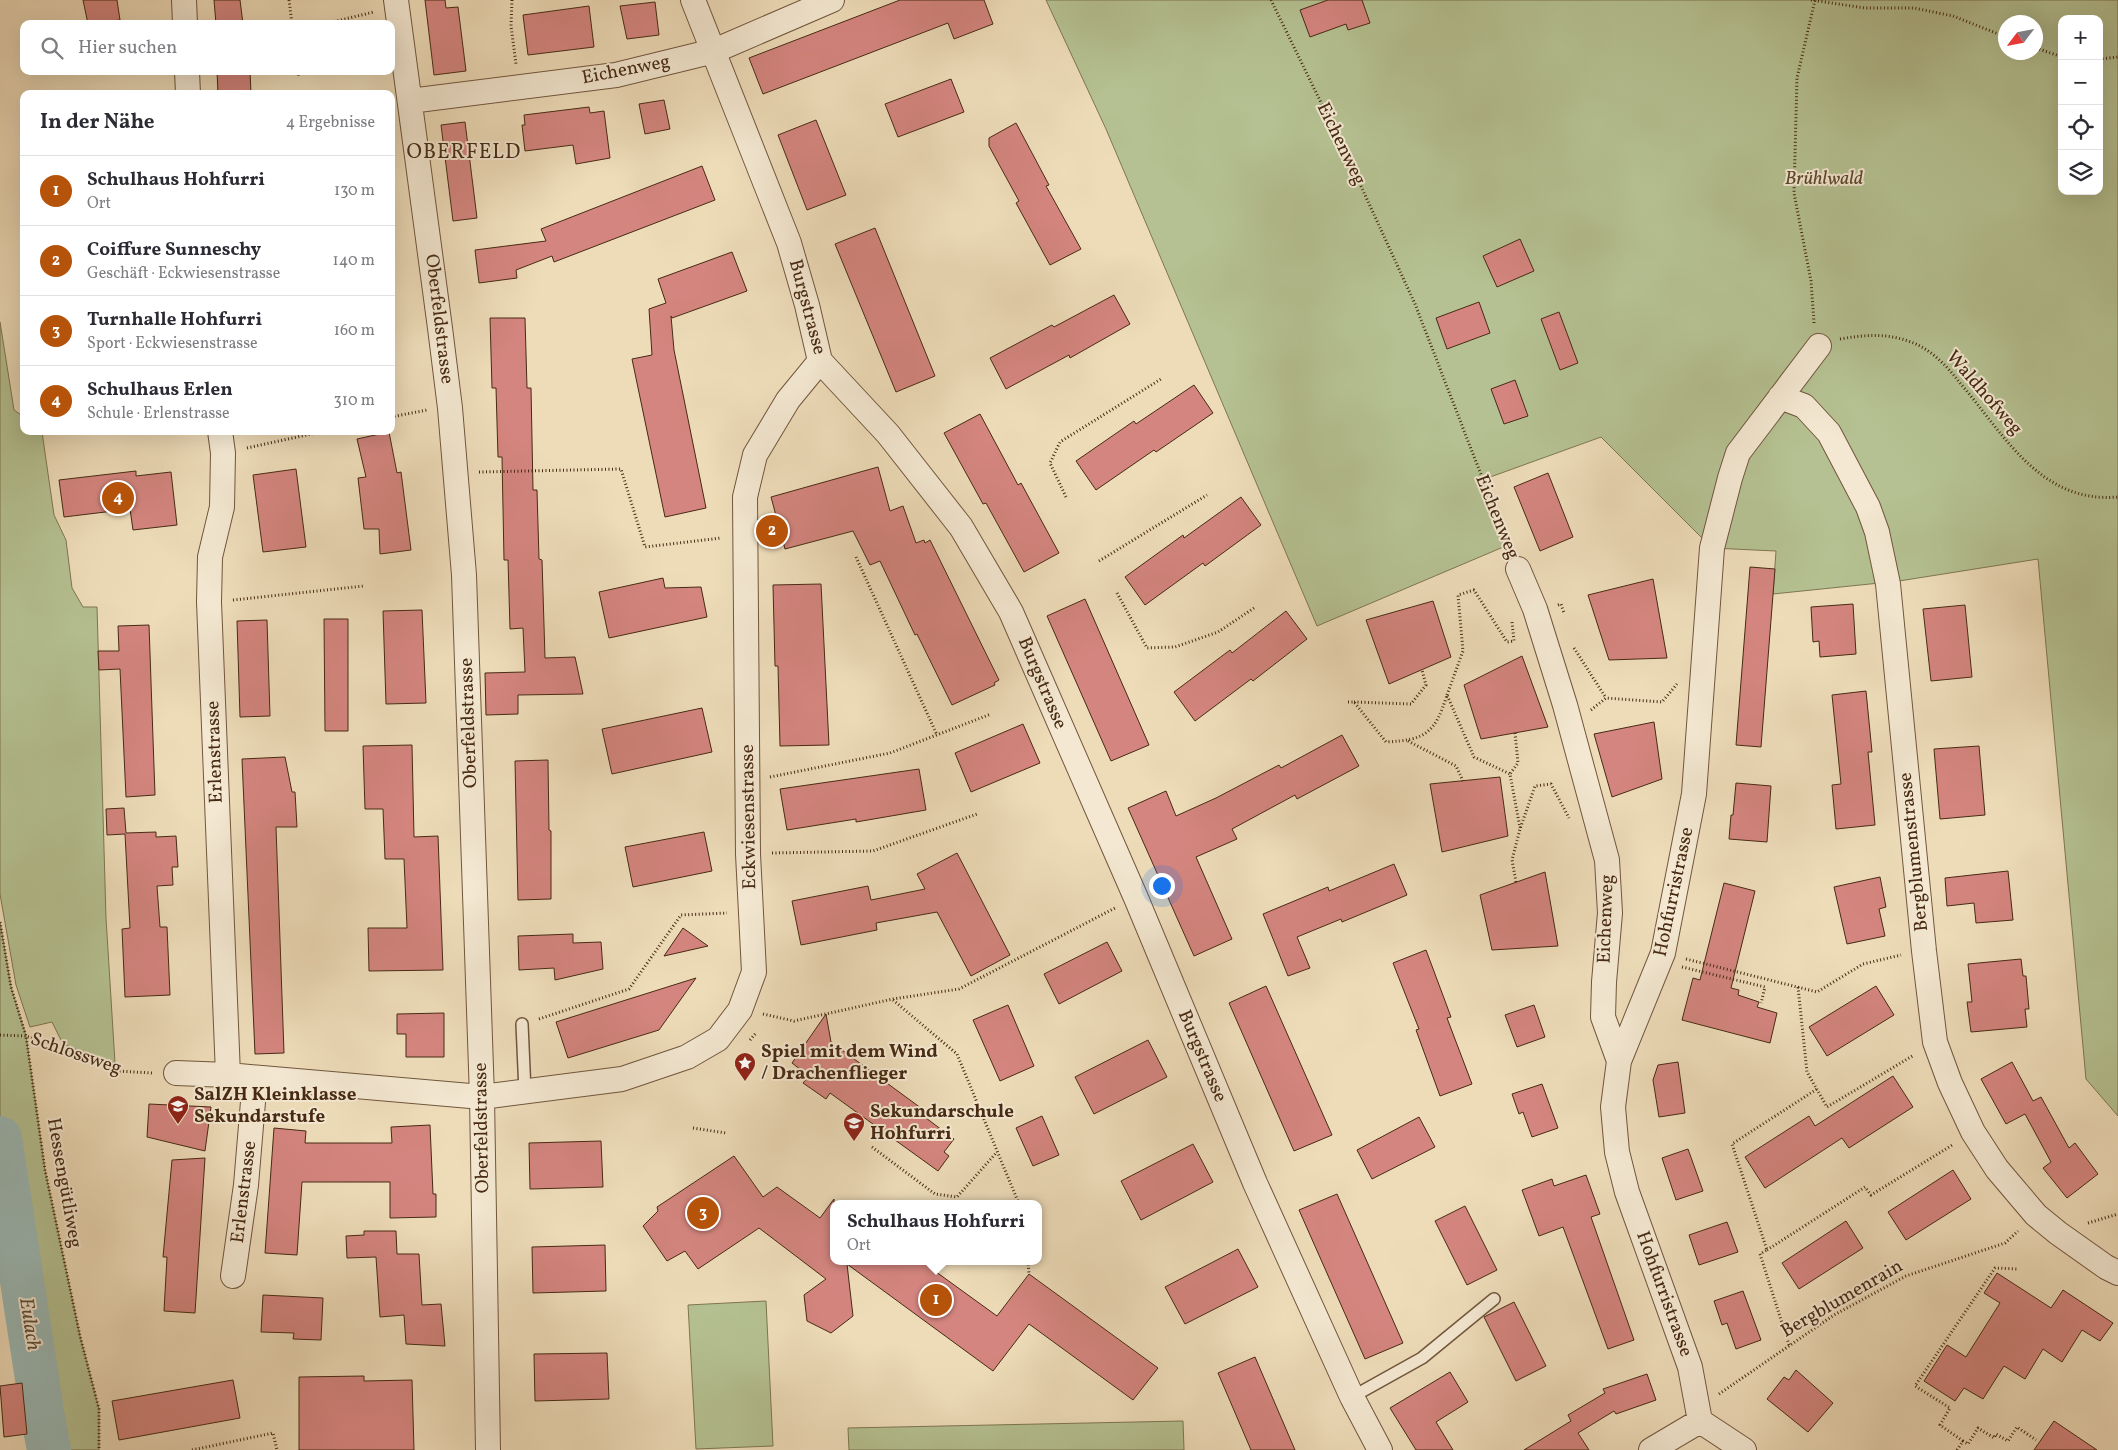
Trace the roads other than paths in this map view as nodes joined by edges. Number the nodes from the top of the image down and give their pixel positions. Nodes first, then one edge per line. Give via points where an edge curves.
1 (184, 0) edge
2 (693, 0) edge
3 (832, 0) edge
4 (396, 3) edge
5 (185, 20) edge
6 (714, 51) junction
7 (187, 75) edge
8 (188, 90) edge
9 (410, 100) junction
10 (1818, 346) road end
11 (820, 361) junction
12 (1780, 397) junction
13 (222, 442) edge
14 (1518, 569) road end
15 (522, 1024) road end
16 (1618, 1061) junction
17 (176, 1073) road end
18 (228, 1075) junction
19 (255, 1078) junction
20 (525, 1092) junction
21 (482, 1097) junction
22 (2118, 1273) edge
23 (233, 1276) dead end
24 (1494, 1299) dead end
25 (1352, 1397) junction
26 (1700, 1421) junction
27 (488, 1450) edge
28 (1380, 1450) edge
29 (1651, 1450) edge
30 (1744, 1450) edge

1 - 5 street
2 - 6 street, Burgstrasse
3 - 6 street, Eichenweg
4 - 9 street, Oberfeldstrasse
6 - 9 street, Eichenweg via 616,76
6 - 11 street, Burgstrasse via 789,243 808,305
7 - 8 street
9 - 21 street, Oberfeldstrasse via 450,408 464,575
10 - 12 street, Hohfurristrasse
11 - 20 street, Eckwiesenstrasse via 788,400 755,455 745,497 748,854 754,972 740,1010 718,1039 687,1057 622,1079
11 - 25 street, Burgstrasse via 888,434 961,527 1006,603 1136,898 1255,1183
12 - 16 street, Hohfurristrasse via 1738,453 1712,548 1694,794 1671,959
12 - 22 street, Bergblumenstrasse via 1804,406 1829,434 1868,507 1877,532 1888,584 1935,1042 1950,1083 1973,1132 1997,1169 2036,1215
13 - 18 street, Erlenstrasse via 222,507 210,557 208,602
14 - 16 street, Eichenweg via 1535,609 1565,705 1607,860 1610,914 1603,1017
15 - 20 lane
16 - 26 street, Hohfurristrasse via 1613,1107 1617,1152 1634,1212 1690,1368
17 - 18 street
18 - 19 street
19 - 21 street
19 - 23 street, Erlenstrasse via 246,1185
20 - 21 street, Eckwiesenstrasse
21 - 27 street, Oberfeldstrasse
24 - 25 lane via 1422,1358
25 - 28 street, Burgstrasse
26 - 29 street
26 - 30 street

